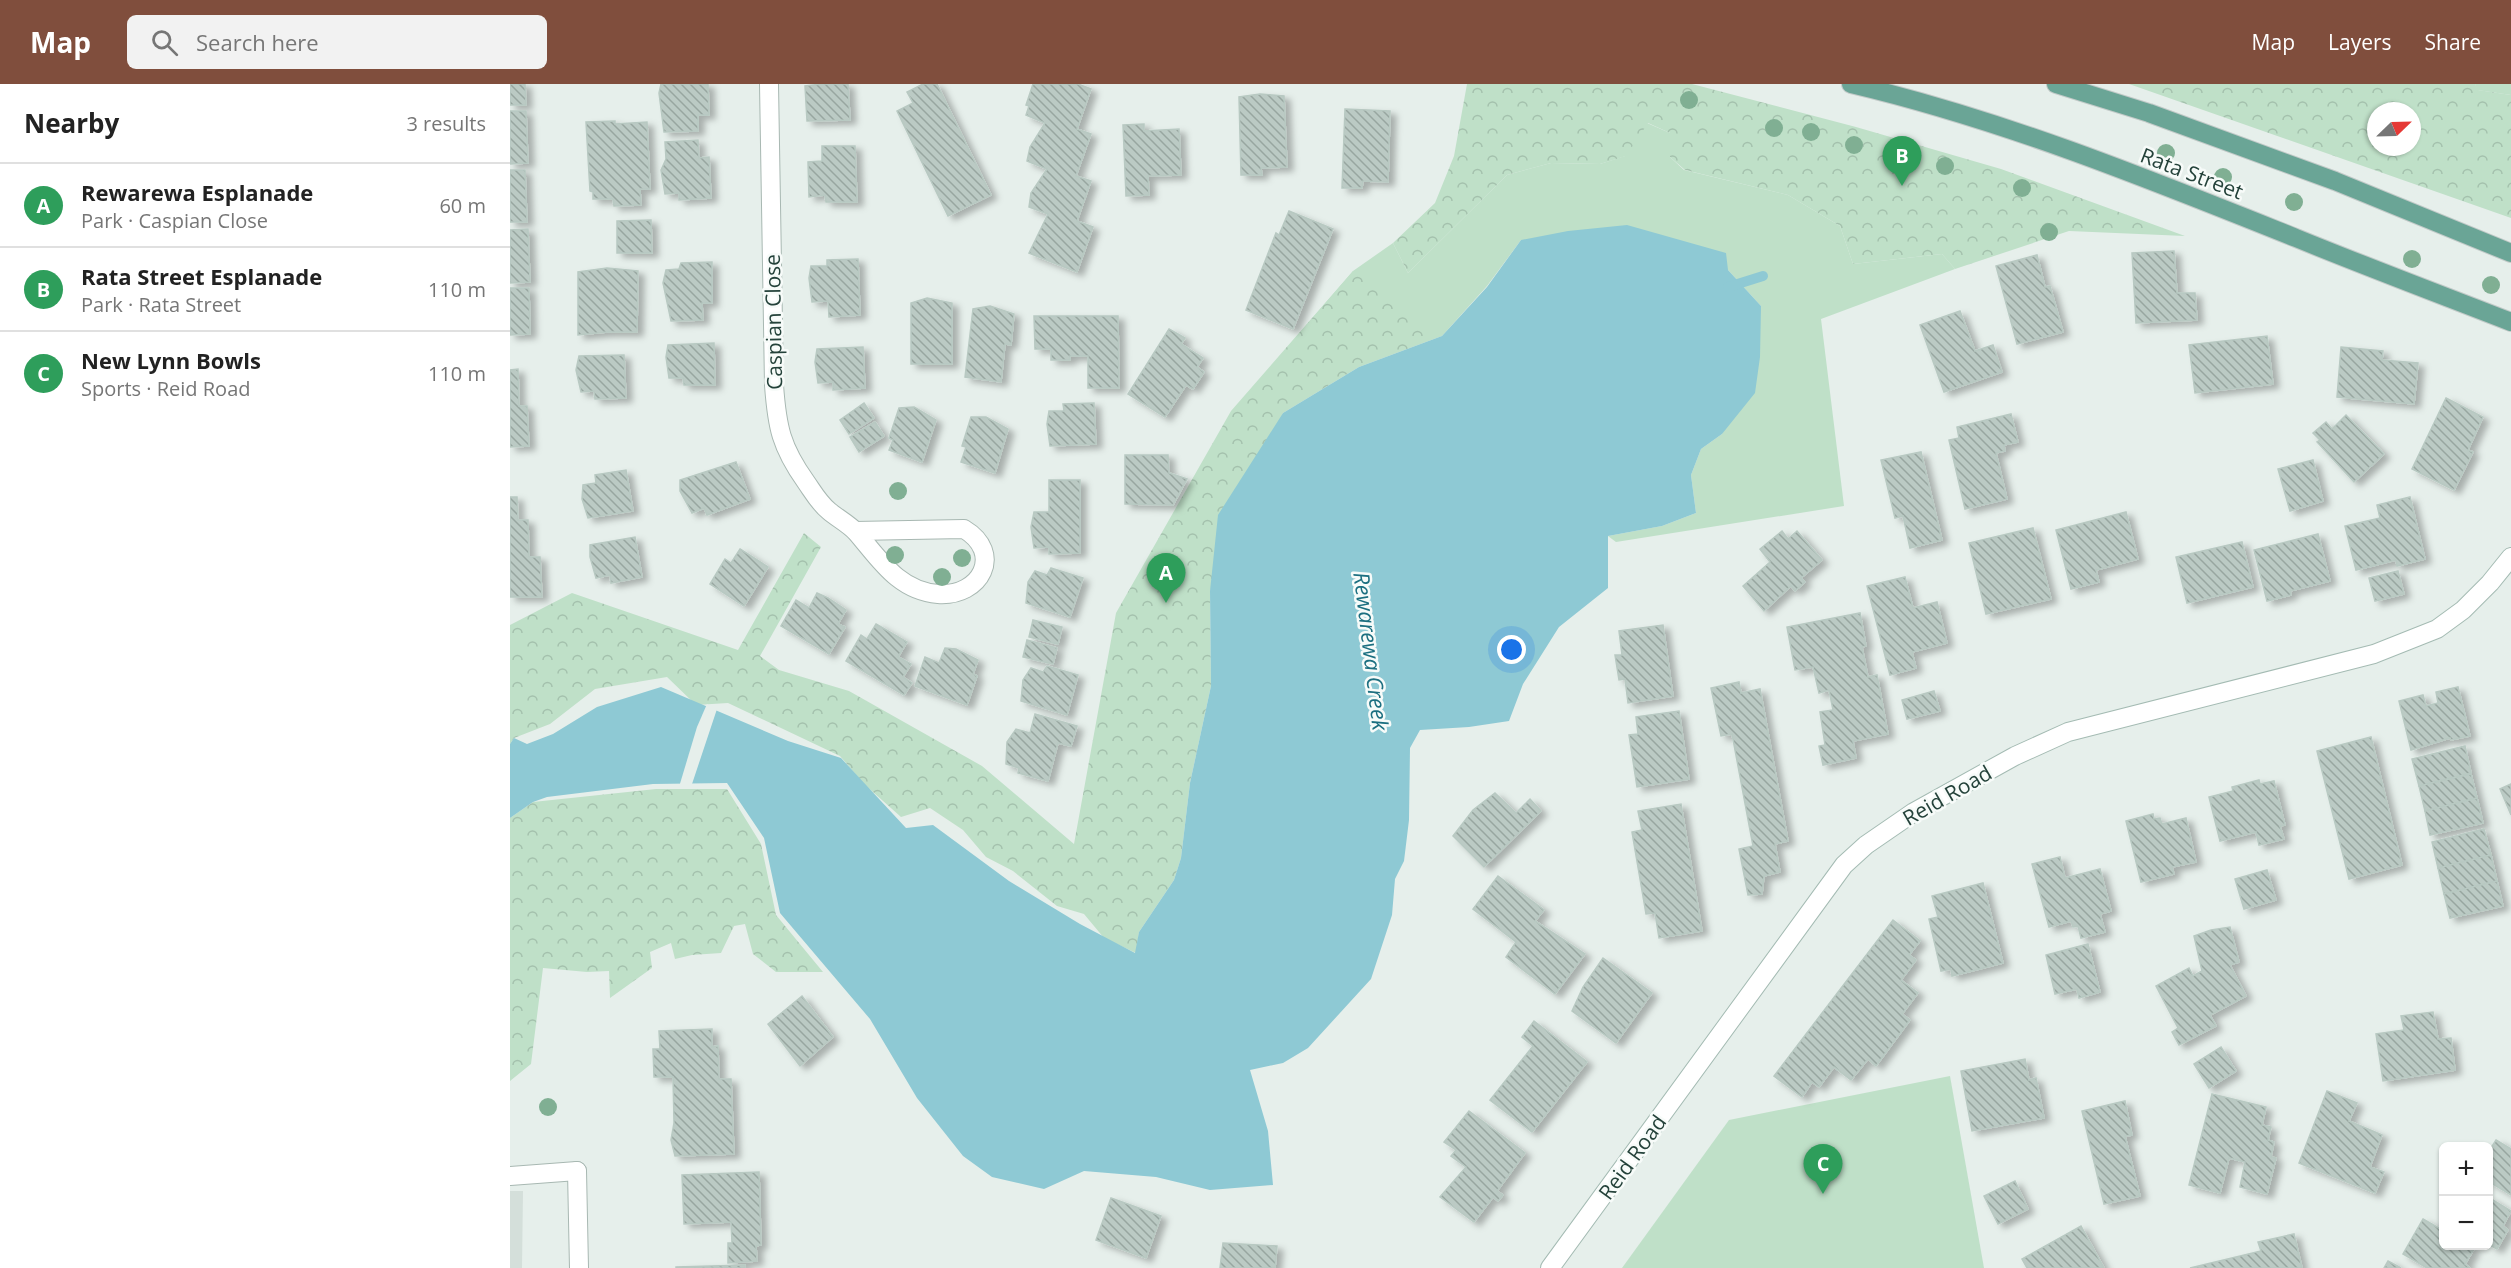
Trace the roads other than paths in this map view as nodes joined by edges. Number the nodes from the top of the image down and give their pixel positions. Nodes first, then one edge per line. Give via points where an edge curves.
1 (769, 84) edge
2 (1851, 84) edge
3 (2056, 84) edge
4 (2511, 253) edge
5 (2511, 322) edge
6 (855, 531) junction
7 (2511, 557) edge
8 (510, 1176) edge
9 (579, 1268) edge
10 (1550, 1268) edge

1 - 6 street, Caspian Close via 777,420 790,460 816,498
2 - 5 main road, Rata Street via 2056,145
3 - 4 main road, Rata Street via 2149,112 2335,181
6 - 6 street, Caspian Close via 964,529 978,538 982,548 981,576 975,584 957,593 923,591 899,581
7 - 10 street, Reid Road via 2463,610 2437,629 2374,654 2068,732 1934,801 1866,845 1844,866
8 - 9 street via 577,1171

